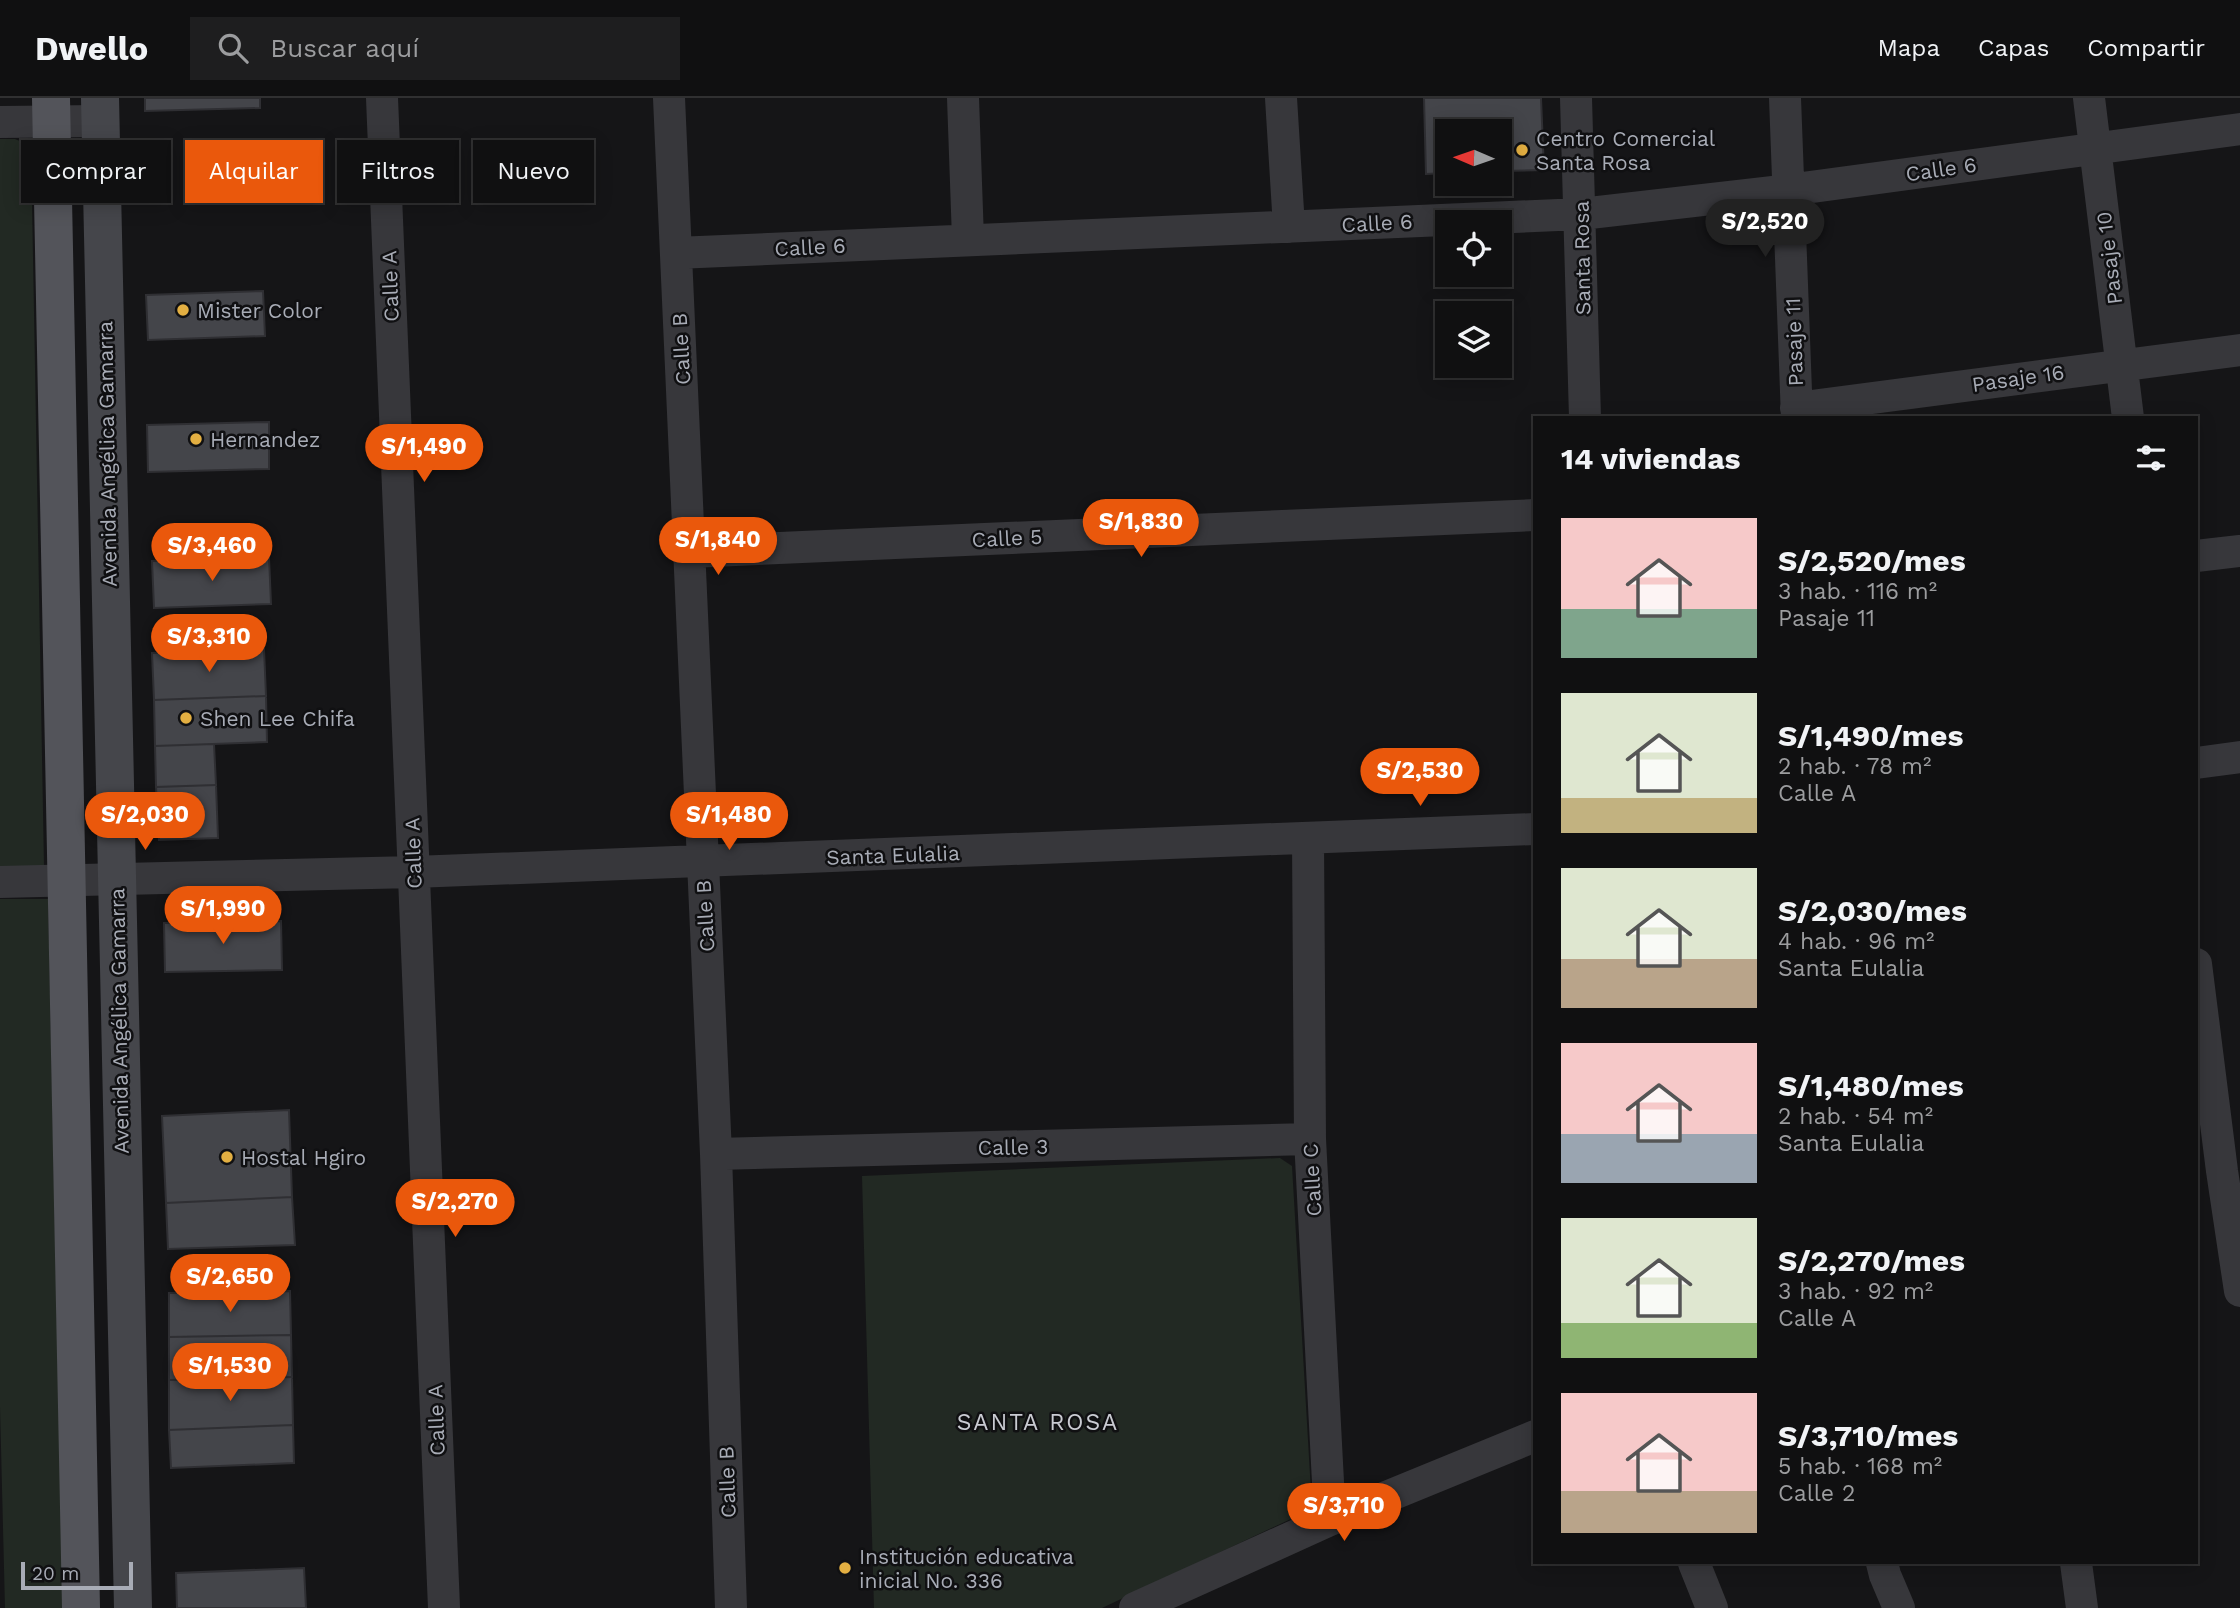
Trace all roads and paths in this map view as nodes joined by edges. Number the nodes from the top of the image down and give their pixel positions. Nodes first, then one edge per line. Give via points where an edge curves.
1 (382, 98) edge
2 (669, 98) edge
3 (963, 98) edge
4 (1281, 98) edge
5 (1576, 98) edge
6 (1785, 98) edge
7 (2089, 98) edge
8 (52, 110) edge
9 (100, 110) edge
10 (0, 122) edge
11 (2240, 129) edge
12 (2096, 148) junction
13 (1789, 190) junction
14 (1581, 214) junction
15 (1289, 227) junction
16 (968, 239) junction
17 (676, 253) junction
18 (2240, 350) edge
19 (2121, 364) junction
20 (1797, 413) edge
21 (1585, 416) edge
22 (2128, 416) edge
23 (1533, 515) edge
24 (2240, 551) edge
25 (690, 552) junction
26 (2198, 556) edge
27 (2240, 757) edge
28 (2198, 763) edge
29 (1533, 829) edge
30 (1308, 839) junction
31 (703, 862) junction
32 (414, 872) junction
33 (116, 880) junction
34 (65, 881) junction
35 (0, 882) edge
36 (2198, 982) edge
37 (1310, 1139) junction
38 (716, 1154) junction
39 (2219, 1171) edge
40 (2240, 1291) edge
41 (1533, 1437) edge
42 (1330, 1520) junction
43 (1694, 1564) edge
44 (1882, 1564) edge
45 (2076, 1564) edge
46 (81, 1608) edge
47 (133, 1608) edge
48 (444, 1608) edge
49 (731, 1608) edge
50 (1135, 1608) edge
51 (1713, 1608) edge
52 (1899, 1608) edge
53 (2082, 1608) edge

1 - 32 street, Calle A
2 - 17 street, Calle B
3 - 16 street
4 - 15 street
5 - 14 street, Santa Rosa
6 - 13 street, Pasaje 11
7 - 12 street, Pasaje 10
8 - 9 street
8 - 10 street
8 - 34 main road
9 - 33 main road, Avenida Angélica Gamarra
11 - 12 street, Calle 6
12 - 13 street, Calle 6
12 - 19 street, Pasaje 10
13 - 14 street, Calle 6
13 - 20 street, Pasaje 11
14 - 15 street, Calle 6
14 - 21 street, Santa Rosa
15 - 16 street, Calle 6
16 - 17 street, Calle 6
17 - 25 street, Calle B
18 - 19 street, Pasaje 16
19 - 20 street, Pasaje 16
19 - 22 street, Pasaje 10
23 - 25 street, Calle 5
24 - 26 street
25 - 31 street, Calle B
27 - 28 street
29 - 30 street, Santa Eulalia
30 - 31 street, Santa Eulalia
30 - 37 street, Calle C
31 - 32 street, Santa Eulalia
31 - 38 street, Calle B
32 - 33 street, Santa Eulalia
32 - 48 street, Calle A
33 - 34 street, Santa Eulalia
33 - 47 main road, Avenida Angélica Gamarra
34 - 35 street, Santa Eulalia
34 - 46 main road
36 - 39 street
37 - 38 street, Calle 3
37 - 42 street, Calle C
38 - 49 street, Calle B
39 - 40 street
41 - 42 street
42 - 50 street
43 - 51 street
44 - 52 street
45 - 53 street

